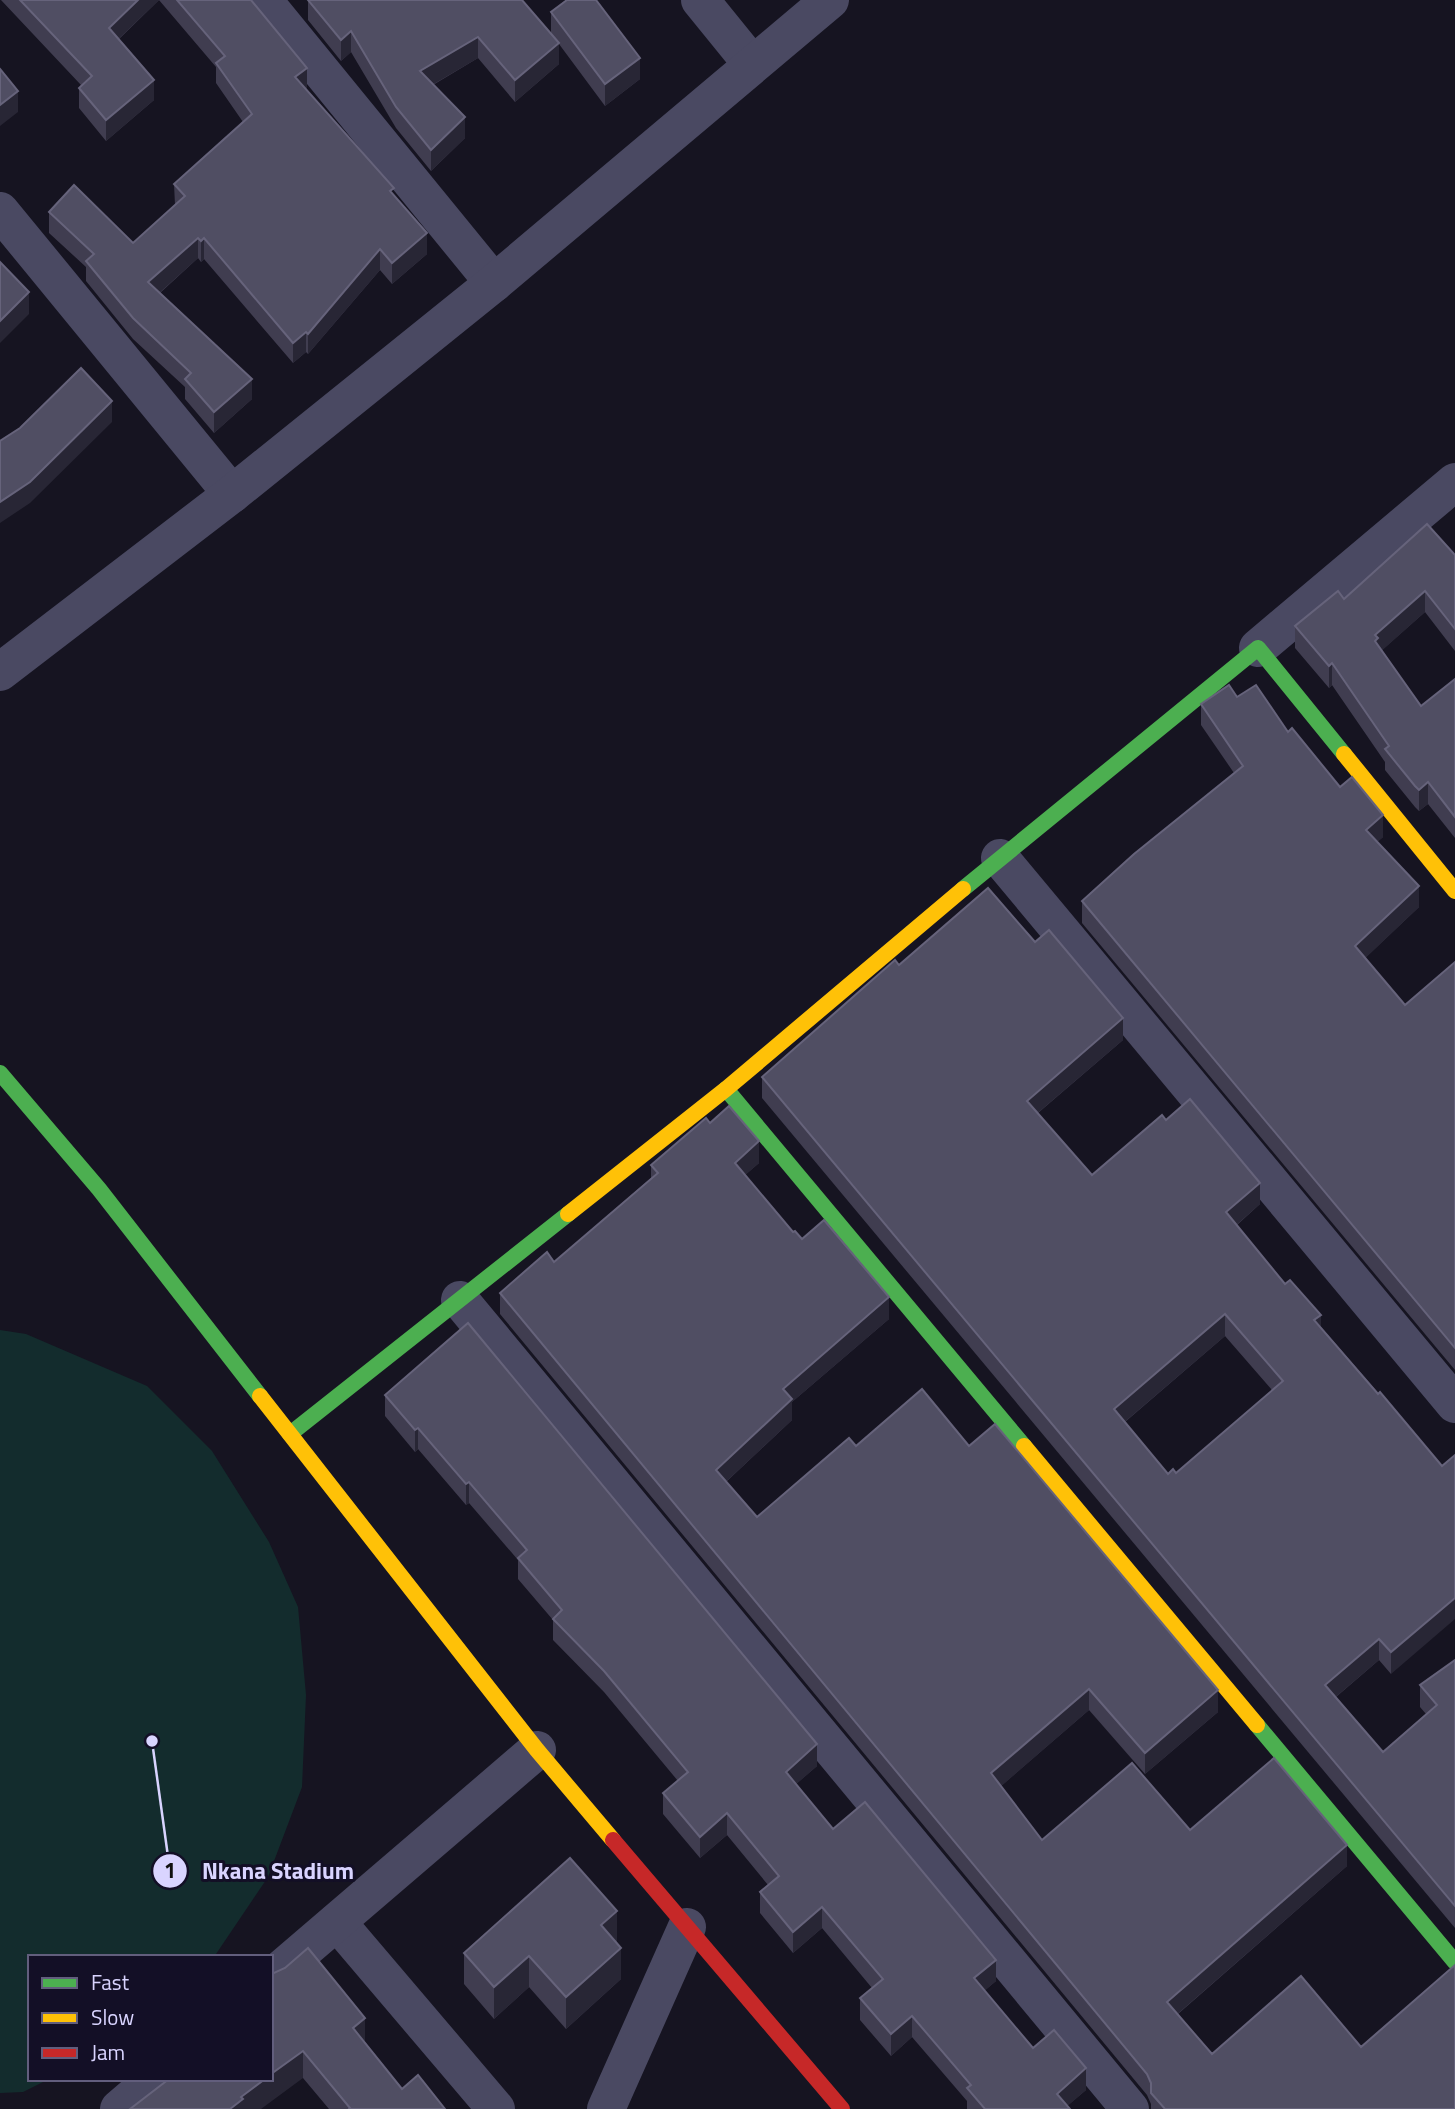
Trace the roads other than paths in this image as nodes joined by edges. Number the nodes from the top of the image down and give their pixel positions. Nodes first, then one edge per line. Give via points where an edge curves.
1 (263, 0) edge
2 (700, 0) edge
3 (830, 0) edge
4 (752, 64) junction
5 (0, 211) edge
6 (494, 283) junction
7 (1455, 482) edge
8 (232, 494) junction
9 (1258, 648) junction
10 (0, 672) edge
11 (999, 858) junction
12 (1455, 891) edge
13 (5, 1086) edge
14 (726, 1089) junction
15 (460, 1300) junction
16 (1455, 1404) edge
17 (290, 1434) junction
18 (537, 1750) junction
19 (337, 1922) junction
20 (687, 1927) junction
21 (1455, 1962) edge
22 (273, 1976) edge
23 (152, 2081) edge
24 (119, 2109) edge
25 (496, 2109) edge
26 (606, 2109) edge
27 (842, 2109) edge
28 (1130, 2109) edge

1 - 6 street
2 - 4 street
3 - 4 street
4 - 6 street
5 - 8 street
6 - 8 street
7 - 9 street
8 - 10 street
9 - 11 street
9 - 12 street
11 - 14 street
11 - 16 street
13 - 17 street via 99,1189
14 - 15 street
14 - 21 street
15 - 17 street
15 - 28 street
17 - 18 street
18 - 19 street
18 - 20 street
19 - 22 street
19 - 25 street
20 - 26 street
20 - 27 street
23 - 24 street

